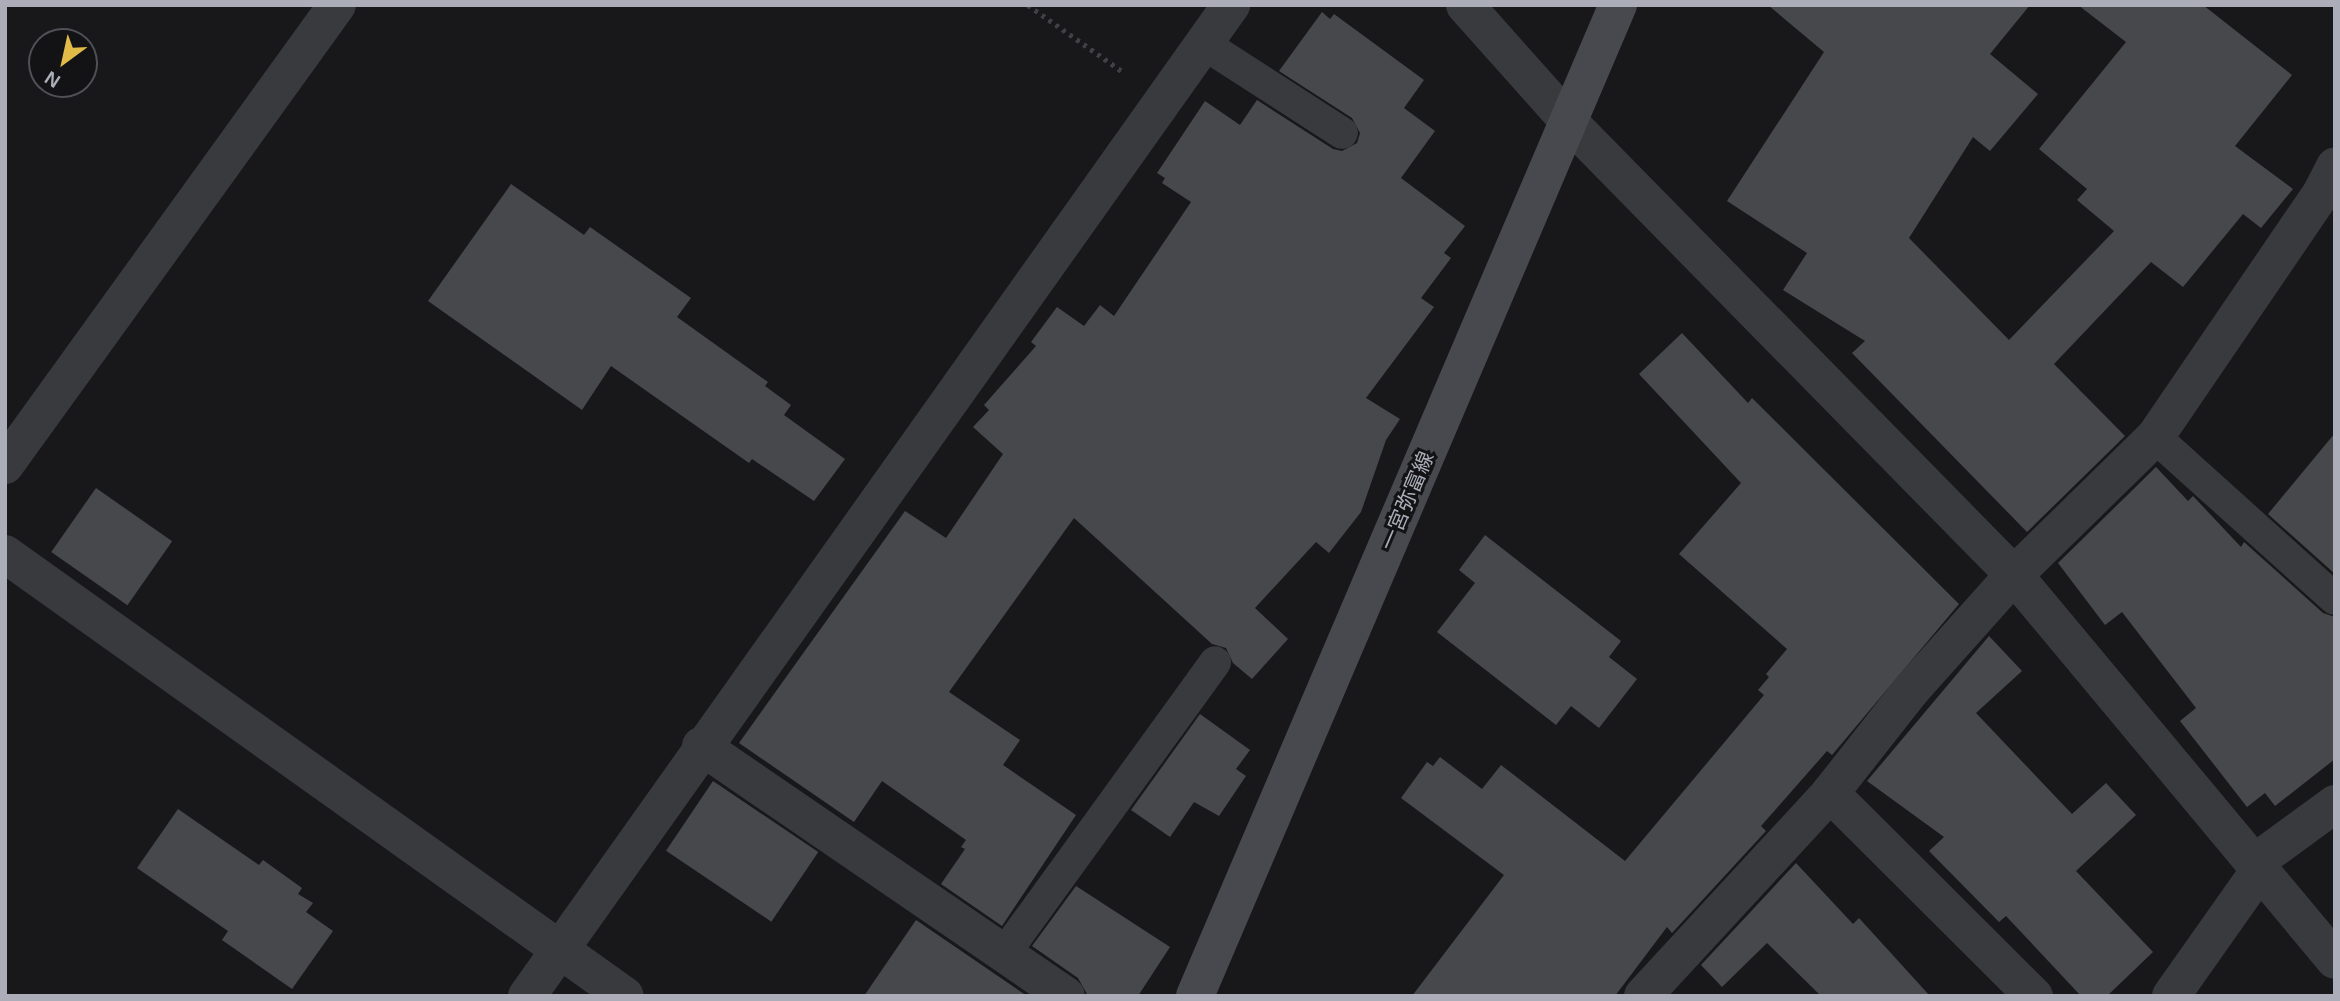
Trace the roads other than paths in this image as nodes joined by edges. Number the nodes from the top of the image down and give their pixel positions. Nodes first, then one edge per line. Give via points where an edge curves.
1 (337, 5) edge
2 (1231, 5) edge
3 (1465, 5) edge
4 (1618, 5) edge
5 (1205, 44) junction
6 (1570, 122) junction
7 (1342, 133) dead end
8 (2335, 166) edge
9 (2155, 437) junction
10 (5, 465) edge
11 (5, 554) edge
12 (2014, 575) junction
13 (2335, 599) edge
14 (1214, 662) dead end
15 (701, 747) junction
16 (1830, 793) junction
17 (2335, 804) edge
18 (2257, 867) junction
19 (559, 948) junction
20 (1004, 954) junction
21 (2335, 960) edge
22 (527, 996) edge
23 (625, 996) edge
24 (1066, 996) edge
25 (1195, 996) edge
26 (1643, 996) edge
27 (2034, 996) edge
28 (2171, 996) edge

1 - 10 street
2 - 5 street
3 - 6 street
4 - 6 main road, 一宮弥富線
5 - 7 lane
5 - 15 street
6 - 12 street
6 - 25 main road, 一宮弥富線
8 - 9 street via 2321,194
9 - 12 street
9 - 13 lane
11 - 19 street
12 - 16 street via 1911,690
12 - 18 street
14 - 20 lane
15 - 19 street
15 - 20 street
16 - 26 street
16 - 27 street
17 - 18 street
18 - 21 street
18 - 28 street
19 - 22 street
19 - 23 street
20 - 24 street

